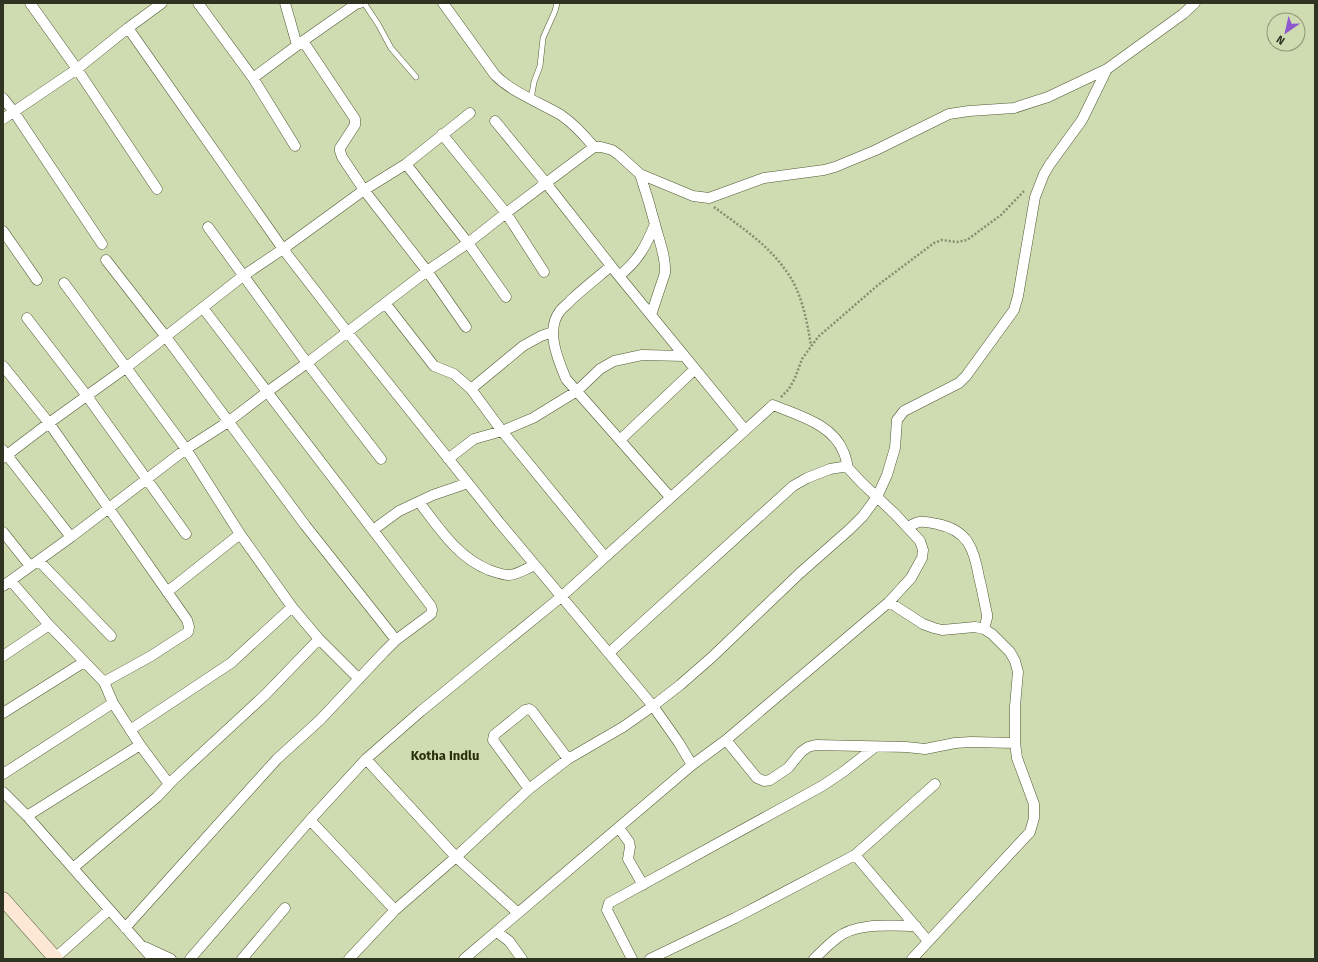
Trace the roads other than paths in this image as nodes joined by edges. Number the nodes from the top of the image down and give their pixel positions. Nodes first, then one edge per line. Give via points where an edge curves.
1 (30, 3) edge
2 (162, 3) edge
3 (198, 3) edge
4 (285, 3) edge
5 (360, 3) edge
6 (364, 3) edge
7 (443, 3) edge
8 (557, 3) edge
9 (1195, 3) edge
10 (128, 28) junction
11 (300, 43) junction
12 (77, 69) junction
13 (1107, 69) junction
14 (416, 77) dead end
15 (253, 78) junction
16 (3, 98) edge
17 (531, 99) junction
18 (14, 112) junction
19 (470, 113) dead end
20 (3, 119) edge
21 (495, 121) dead end
22 (442, 134) junction
23 (295, 146) dead end
24 (594, 147) junction
25 (406, 164) junction
26 (640, 174) junction
27 (546, 183) junction
28 (157, 188) dead end
29 (364, 190) junction
30 (506, 213) junction
31 (655, 224) junction
32 (208, 226) dead end
33 (3, 231) edge
34 (468, 243) junction
35 (102, 244) dead end
36 (283, 249) junction
37 (106, 260) dead end
38 (611, 266) junction
39 (427, 271) junction
40 (544, 272) dead end
41 (243, 276) junction
42 (619, 276) junction
43 (37, 280) dead end
44 (64, 283) dead end
45 (506, 297) dead end
46 (385, 303) junction
47 (203, 308) junction
48 (651, 315) junction
49 (27, 318) dead end
50 (466, 327) dead end
51 (553, 332) junction
52 (348, 333) junction
53 (166, 337) junction
54 (684, 356) junction
55 (307, 363) junction
56 (3, 366) edge
57 (127, 367) junction
58 (695, 369) junction
59 (471, 389) junction
60 (577, 391) junction
61 (267, 392) junction
62 (87, 396) junction
63 (228, 422) junction
64 (49, 423) junction
65 (745, 430) junction
66 (502, 431) junction
67 (620, 440) junction
68 (186, 449) junction
69 (4, 454) edge
70 (448, 458) junction
71 (381, 459) dead end
72 (848, 468) junction
73 (147, 478) junction
74 (468, 483) junction
75 (670, 497) junction
76 (877, 497) junction
77 (419, 502) junction
78 (108, 508) junction
79 (908, 527) junction
80 (373, 530) junction
81 (3, 532) edge
82 (186, 534) dead end
83 (240, 534) junction
84 (71, 537) junction
85 (605, 557) junction
86 (34, 564) junction
87 (535, 565) junction
88 (7, 584) edge
89 (167, 592) junction
90 (561, 597) junction
91 (889, 602) junction
92 (292, 607) junction
93 (49, 625) junction
94 (984, 629) junction
95 (111, 636) dead end
96 (319, 639) junction
97 (396, 640) junction
98 (609, 653) junction
99 (3, 656) edge
100 (84, 662) junction
101 (359, 679) junction
102 (104, 682) junction
103 (113, 703) junction
104 (652, 706) junction
105 (3, 713) edge
106 (130, 730) junction
107 (726, 740) junction
108 (1014, 744) junction
109 (140, 745) junction
110 (875, 746) junction
111 (366, 759) junction
112 (568, 759) junction
113 (692, 766) junction
114 (3, 774) edge
115 (169, 784) junction
116 (935, 784) dead end
117 (529, 789) junction
118 (3, 792) edge
119 (27, 816) junction
120 (310, 820) junction
121 (619, 828) junction
122 (855, 855) junction
123 (456, 857) junction
124 (73, 868) junction
125 (643, 885) junction
126 (3, 899) edge
127 (285, 908) dead end
128 (109, 910) junction
129 (395, 910) junction
130 (518, 913) junction
131 (916, 926) junction
132 (125, 928) junction
133 (496, 932) junction
134 (928, 941) junction
135 (143, 946) junction
136 (55, 959) edge
137 (154, 959) edge
138 (171, 959) edge
139 (190, 959) edge
140 (242, 959) edge
141 (349, 959) edge
142 (464, 959) edge
143 (522, 959) edge
144 (632, 959) edge
145 (650, 959) edge
146 (814, 959) edge
147 (912, 959) edge

1 - 12 street
2 - 10 street
3 - 15 street
4 - 11 street
5 - 11 street
6 - 14 lane via 391,48
7 - 17 street via 495,75
8 - 17 lane via 543,38 540,66
9 - 13 street
10 - 12 street
10 - 36 street
11 - 15 street
11 - 29 street via 355,119 355,125 340,151
12 - 18 street
12 - 28 street
13 - 26 street via 1048,97 1014,108 949,114 835,167 764,178 708,198 693,196
13 - 76 street via 1082,120 1044,174 1035,198 1014,310 966,376 958,383 900,414 896,425 892,461
15 - 23 street
16 - 18 street
17 - 24 street via 577,127
18 - 20 street
18 - 35 street
19 - 22 street
21 - 27 street
22 - 25 street
22 - 30 street
24 - 26 street via 601,146 612,150
24 - 27 street
25 - 29 street
25 - 34 street
26 - 31 street
27 - 30 street
27 - 38 street
29 - 36 street
29 - 39 street
30 - 34 street
30 - 40 street
31 - 42 street via 639,256
31 - 48 street via 665,273
32 - 41 street
33 - 43 street
34 - 39 street
34 - 45 street
36 - 41 street
36 - 52 street
37 - 53 street
38 - 42 street
38 - 51 street via 560,312
39 - 46 street
39 - 50 street
41 - 47 street
41 - 55 street
42 - 48 street
44 - 57 street
46 - 52 street
46 - 59 street via 434,366 454,374
47 - 53 street
47 - 61 street
48 - 54 street
49 - 62 street
51 - 59 street via 522,346
51 - 60 street via 560,366 566,379
52 - 55 street
52 - 70 street
53 - 57 street
53 - 63 street
54 - 58 street
54 - 60 street via 642,355 614,361 600,369
55 - 61 street
55 - 71 street
56 - 64 street
57 - 62 street
57 - 68 street
58 - 65 street
58 - 67 street
59 - 66 street
60 - 66 street via 533,418
60 - 67 street
61 - 63 street
61 - 80 street
62 - 64 street
62 - 73 street
63 - 68 street
63 - 97 street
64 - 69 street
64 - 78 street
65 - 72 street via 773,405 828,430 838,441
65 - 75 street
66 - 70 street via 474,439
66 - 85 street
67 - 75 street
68 - 73 street
68 - 83 street
69 - 84 street
70 - 74 street
72 - 76 street
72 - 98 street via 830,468 794,486
73 - 78 street
73 - 82 street
74 - 77 street
74 - 87 street
75 - 85 street
76 - 79 street
76 - 104 street via 850,529 711,658
77 - 80 street via 399,511
77 - 87 street via 452,544 468,559 500,574 511,575
78 - 84 street
78 - 89 street
79 - 91 street via 920,541 922,558 911,578
79 - 94 street via 922,521 944,525 956,531 971,546 987,618
80 - 97 street via 432,610 431,614
81 - 86 street
83 - 89 street
83 - 92 street
84 - 86 street
85 - 90 street
86 - 88 street
86 - 95 street
87 - 90 street
88 - 93 street
89 - 102 street via 187,620 188,632
90 - 98 street
90 - 111 street
91 - 94 street via 923,624 934,628
91 - 107 street
92 - 96 street
92 - 106 street via 231,662
93 - 99 street
93 - 100 street
94 - 108 street via 1010,652 1018,672
96 - 101 street
96 - 115 street via 265,695
97 - 101 street
98 - 104 street
100 - 102 street
100 - 105 street
101 - 132 street via 320,720 277,759
102 - 103 street
103 - 106 street
103 - 114 street
104 - 112 street via 604,739
104 - 113 street
106 - 109 street
107 - 110 street via 757,778 764,781 788,768 808,747
107 - 113 street
108 - 110 street via 971,742 925,749
108 - 134 street via 1034,804 1030,832
109 - 115 street
109 - 119 street
110 - 125 street via 822,786
111 - 120 street
111 - 123 street
112 - 117 street
112 - 117 street via 532,711 525,710 493,740
113 - 121 street
115 - 124 street
116 - 122 street
117 - 123 street
118 - 119 street
119 - 124 street
120 - 129 street
120 - 139 street
121 - 125 street via 629,842 628,859
121 - 130 street
122 - 131 street
122 - 145 street
123 - 129 street
123 - 130 street
124 - 128 street
125 - 144 street via 607,906
126 - 136 street
127 - 140 street
128 - 132 street
128 - 136 street
129 - 141 street
130 - 133 street
131 - 134 street
131 - 146 street via 858,928 837,937
132 - 135 street
133 - 142 street
133 - 143 street via 509,941
134 - 147 street
135 - 137 street
135 - 138 street

